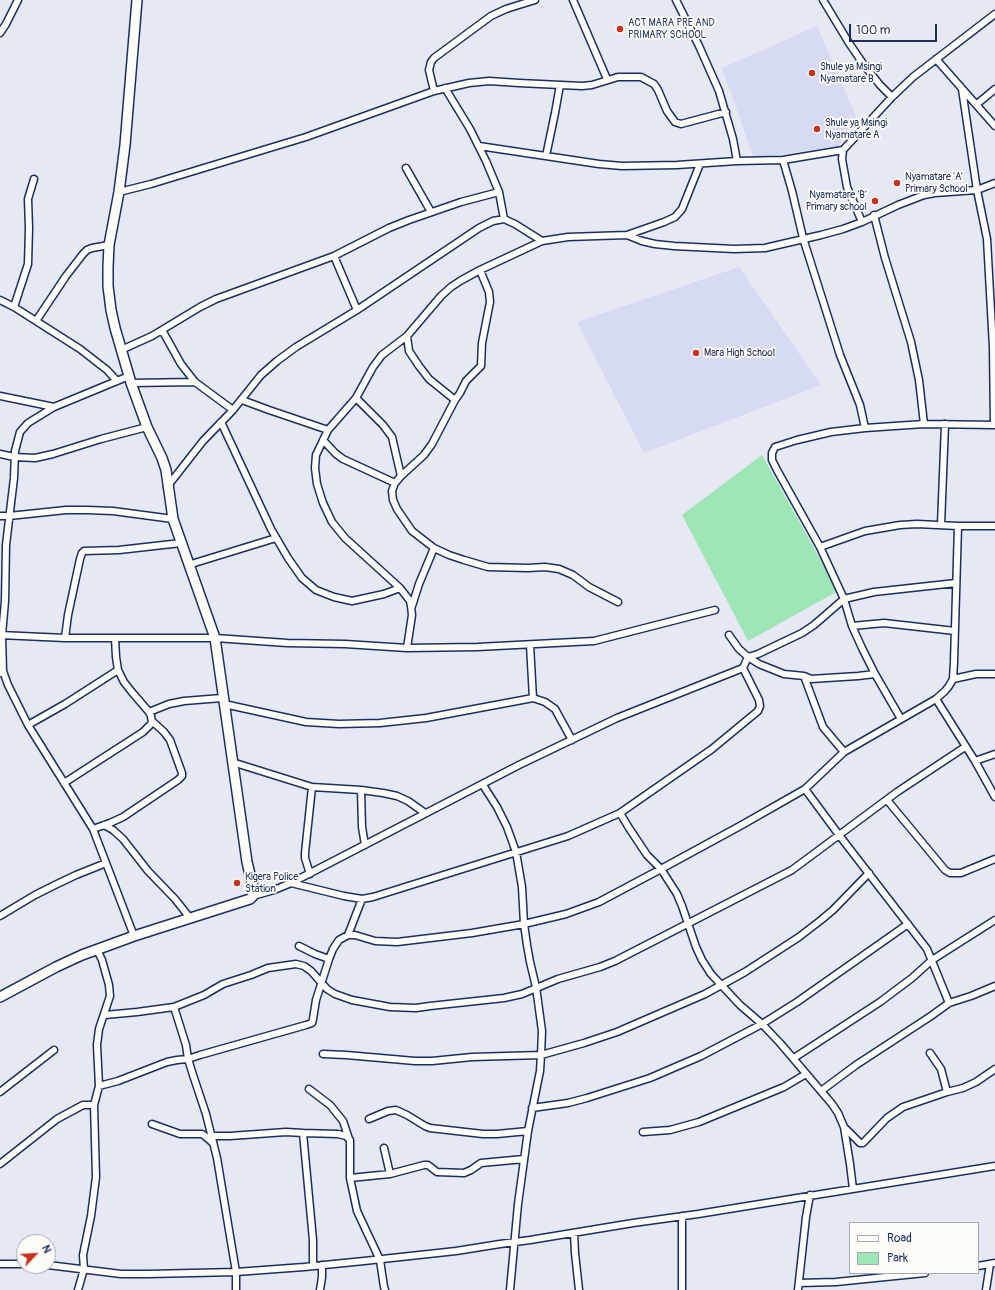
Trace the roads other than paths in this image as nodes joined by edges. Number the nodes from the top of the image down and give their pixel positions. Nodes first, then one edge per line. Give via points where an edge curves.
1 (18, 0) edge
2 (137, 0) edge
3 (535, 0) edge
4 (573, 0) edge
5 (676, 0) edge
6 (823, 0) edge
7 (995, 14) edge
8 (0, 33) edge
9 (936, 59) junction
10 (607, 79) junction
11 (560, 85) junction
12 (445, 88) junction
13 (962, 89) junction
14 (995, 89) edge
15 (434, 91) junction
16 (892, 97) junction
17 (977, 104) junction
18 (726, 112) junction
19 (995, 126) edge
20 (479, 146) junction
21 (843, 150) junction
22 (546, 156) junction
23 (737, 160) junction
24 (783, 160) junction
25 (700, 164) junction
26 (406, 168) dead end
27 (34, 179) dead end
28 (995, 183) edge
29 (977, 190) junction
30 (119, 192) junction
31 (499, 192) junction
32 (431, 212) junction
33 (874, 216) junction
34 (504, 219) junction
35 (862, 222) junction
36 (627, 235) junction
37 (803, 238) junction
38 (987, 239) junction
39 (995, 239) edge
40 (542, 241) junction
41 (109, 245) junction
42 (988, 255) junction
43 (334, 256) junction
44 (995, 256) edge
45 (480, 270) junction
46 (992, 291) edge
47 (0, 300) edge
48 (14, 307) junction
49 (357, 310) junction
50 (36, 321) junction
51 (162, 330) junction
52 (407, 336) junction
53 (994, 347) edge
54 (121, 350) junction
55 (130, 379) junction
56 (117, 381) junction
57 (195, 382) junction
58 (0, 396) edge
59 (356, 398) junction
60 (242, 400) junction
61 (455, 400) junction
62 (54, 407) junction
63 (233, 410) junction
64 (221, 422) junction
65 (924, 424) junction
66 (945, 424) junction
67 (995, 426) edge
68 (147, 427) junction
69 (865, 428) junction
70 (328, 430) junction
71 (322, 440) junction
72 (0, 454) edge
73 (14, 457) junction
74 (401, 476) junction
75 (395, 483) junction
76 (168, 487) junction
77 (0, 516) edge
78 (9, 516) junction
79 (172, 518) junction
80 (941, 525) junction
81 (958, 526) junction
82 (995, 526) edge
83 (276, 538) junction
84 (181, 544) junction
85 (820, 547) junction
86 (434, 548) junction
87 (188, 565) junction
88 (956, 583) junction
89 (400, 588) junction
90 (844, 599) junction
91 (618, 602) dead end
92 (412, 606) junction
93 (715, 610) dead end
94 (852, 626) junction
95 (955, 630) junction
96 (1, 635) edge
97 (729, 635) dead end
98 (65, 638) junction
99 (115, 638) junction
100 (215, 638) junction
101 (530, 645) junction
102 (407, 648) junction
103 (748, 657) junction
104 (743, 668) junction
105 (118, 670) junction
106 (1, 672) edge
107 (875, 674) junction
108 (995, 674) edge
109 (804, 676) junction
110 (953, 679) junction
111 (533, 698) junction
112 (936, 699) junction
113 (223, 701) junction
114 (149, 712) junction
115 (901, 719) junction
116 (152, 721) junction
117 (28, 725) junction
118 (572, 740) junction
119 (965, 747) junction
120 (844, 752) junction
121 (995, 754) edge
122 (232, 762) junction
123 (975, 762) junction
124 (64, 783) junction
125 (483, 785) junction
126 (312, 787) junction
127 (805, 789) junction
128 (361, 790) junction
129 (995, 797) edge
130 (887, 800) junction
131 (425, 813) junction
132 (620, 813) junction
133 (104, 825) junction
134 (93, 829) junction
135 (839, 835) junction
136 (365, 845) junction
137 (516, 852) junction
138 (995, 859) edge
139 (106, 863) junction
140 (662, 869) junction
141 (869, 873) junction
142 (310, 874) junction
143 (291, 883) junction
144 (253, 896) junction
145 (362, 899) junction
146 (0, 916) edge
147 (190, 918) junction
148 (995, 920) edge
149 (688, 923) junction
150 (524, 924) junction
151 (908, 924) junction
152 (348, 935) junction
153 (134, 936) junction
154 (299, 946) dead end
155 (97, 950) junction
156 (329, 959) junction
157 (932, 960) junction
158 (321, 982) junction
159 (722, 986) junction
160 (995, 986) edge
161 (536, 987) junction
162 (0, 997) edge
163 (949, 1003) junction
164 (174, 1007) junction
165 (105, 1014) junction
166 (762, 1024) junction
167 (54, 1050) dead end
168 (930, 1053) dead end
169 (323, 1054) dead end
170 (542, 1055) junction
171 (794, 1058) junction
172 (188, 1059) junction
173 (995, 1069) edge
174 (806, 1074) junction
175 (99, 1086) junction
176 (309, 1089) dead end
177 (820, 1091) junction
178 (0, 1092) edge
179 (947, 1092) junction
180 (94, 1105) junction
181 (532, 1108) junction
182 (370, 1119) dead end
183 (152, 1124) dead end
184 (844, 1127) junction
185 (528, 1130) junction
186 (643, 1132) dead end
187 (303, 1133) junction
188 (212, 1136) junction
189 (350, 1140) junction
190 (213, 1143) junction
191 (384, 1148) dead end
192 (524, 1159) junction
193 (0, 1164) edge
194 (995, 1166) edge
195 (390, 1174) junction
196 (350, 1178) junction
197 (853, 1189) junction
198 (810, 1195) junction
199 (682, 1216) junction
200 (574, 1233) junction
201 (513, 1243) junction
202 (380, 1260) junction
203 (992, 1263) edge
204 (0, 1264) edge
205 (16, 1264) edge
206 (56, 1266) edge
207 (313, 1266) junction
208 (322, 1266) junction
209 (979, 1266) edge
210 (84, 1269) junction
211 (236, 1272) junction
212 (915, 1274) edge
213 (799, 1283) junction
214 (78, 1290) edge
215 (236, 1290) edge
216 (320, 1290) edge
217 (386, 1290) edge
218 (510, 1290) edge
219 (579, 1290) edge
220 (682, 1290) edge
221 (798, 1290) edge
222 (986, 1290) edge

1 - 8 street
2 - 30 street via 127,130
3 - 15 street via 491,16 434,58 430,70
4 - 10 street
5 - 18 street via 709,67
6 - 16 street via 849,44
7 - 9 street
9 - 13 street
9 - 16 street
10 - 11 street via 592,85
10 - 18 street via 630,76 648,79 658,90 669,114 675,122 681,124
11 - 12 street via 489,81
11 - 22 street
12 - 15 street
12 - 20 street
13 - 17 street
13 - 29 street
14 - 17 street
15 - 30 street via 306,137
16 - 21 street
17 - 19 street
18 - 23 street
20 - 22 street
20 - 31 street
21 - 24 street
21 - 35 street via 842,158 848,187
22 - 25 street via 622,166
23 - 24 street
23 - 25 street
24 - 37 street
25 - 36 street via 682,209 676,217
26 - 32 street
27 - 48 street via 28,199 28,264
28 - 29 street
29 - 33 street via 924,195
29 - 38 street
30 - 41 street
31 - 32 street
31 - 34 street
32 - 43 street via 390,228
33 - 35 street
33 - 65 street via 911,342
34 - 40 street
34 - 49 street via 479,228
35 - 37 street
36 - 37 street via 655,244 734,249 765,248
36 - 40 street via 568,237
37 - 69 street via 840,355 860,405
38 - 39 street
38 - 42 street
40 - 45 street
41 - 50 street via 92,248 83,254
41 - 54 street via 108,286
42 - 44 street
42 - 46 street
43 - 49 street
43 - 51 street via 216,299
45 - 52 street via 441,296
45 - 61 street via 489,292 490,302 481,366 466,381
46 - 53 street
47 - 48 street
48 - 50 street
49 - 60 street via 277,361 261,375
50 - 56 street via 80,349
51 - 54 street
51 - 57 street via 181,364
52 - 59 street via 382,354
52 - 61 street via 409,351 419,366 429,379
53 - 67 street
54 - 55 street
55 - 56 street
55 - 57 street
55 - 68 street
56 - 62 street
57 - 63 street
58 - 62 street
59 - 70 street
59 - 74 street via 392,437
60 - 63 street
60 - 70 street
61 - 74 street via 432,444
62 - 73 street via 24,426 18,436
63 - 64 street
64 - 76 street
64 - 83 street
65 - 66 street
65 - 69 street
66 - 67 street
66 - 80 street
68 - 73 street via 53,454 35,458
68 - 76 street via 162,458
69 - 85 street via 797,440 775,447 772,453 777,470
70 - 71 street
71 - 75 street via 343,459
71 - 89 street via 316,456 316,479 332,522 345,538
72 - 73 street
73 - 78 street
74 - 75 street
75 - 86 street via 392,491 393,500 400,514 412,531
76 - 79 street
77 - 78 street
78 - 79 street via 87,510
78 - 96 street
79 - 84 street
80 - 81 street
80 - 85 street via 882,527
81 - 82 street
81 - 88 street
83 - 87 street
83 - 89 street via 302,578 316,590 352,601
84 - 87 street
84 - 98 street via 84,551 78,566
85 - 90 street
86 - 91 street via 488,567 559,569
86 - 92 street
87 - 100 street
88 - 90 street via 874,592
88 - 95 street
89 - 92 street
90 - 94 street
90 - 103 street via 802,633
92 - 102 street
93 - 101 street via 594,641
94 - 95 street via 884,623
94 - 107 street
95 - 110 street
96 - 98 street
96 - 106 street
97 - 103 street
98 - 99 street
99 - 100 street
99 - 105 street
100 - 102 street
100 - 113 street
101 - 102 street
101 - 111 street
103 - 104 street
103 - 109 street via 758,664 780,672
104 - 118 street via 617,718
104 - 132 street via 759,700 758,711 712,749
105 - 114 street via 124,682
105 - 117 street
106 - 117 street
107 - 109 street via 812,679
107 - 115 street
108 - 110 street via 976,674
109 - 120 street via 823,727
110 - 112 street
111 - 113 street via 426,718 339,724 306,722
111 - 118 street via 555,709
112 - 115 street
112 - 119 street
113 - 114 street via 184,701
113 - 122 street
114 - 116 street
115 - 120 street
116 - 124 street via 143,732
116 - 133 street via 170,740 182,776 130,812
117 - 124 street
118 - 125 street
119 - 123 street
119 - 130 street
120 - 127 street
121 - 123 street
122 - 126 street
122 - 144 street
123 - 129 street
124 - 134 street
125 - 131 street
125 - 137 street via 507,827
126 - 128 street
126 - 142 street via 304,853
127 - 135 street
127 - 140 street
128 - 131 street via 397,796
128 - 136 street via 360,806
130 - 135 street
130 - 138 street via 950,873 961,873
131 - 136 street
132 - 137 street via 568,836
132 - 140 street via 647,855
133 - 134 street
133 - 147 street via 123,839
134 - 139 street
135 - 141 street
135 - 149 street via 792,870
136 - 142 street
137 - 145 street
137 - 150 street via 522,887
139 - 146 street via 35,895
139 - 153 street
140 - 149 street via 677,894
140 - 150 street via 599,902 566,914
141 - 151 street
141 - 159 street via 833,910 806,932
142 - 143 street
143 - 144 street
143 - 145 street
144 - 147 street
145 - 152 street
147 - 153 street
148 - 157 street
149 - 159 street via 702,960
149 - 161 street via 600,967
150 - 152 street via 397,942 375,941
150 - 161 street
151 - 157 street
151 - 166 street via 814,991
152 - 156 street via 339,940
153 - 155 street
154 - 156 street
155 - 162 street via 56,967
155 - 165 street via 102,960 110,996
156 - 158 street
157 - 163 street
157 - 171 street via 880,1002
158 - 161 street via 344,998 379,1006 404,1008 504,998 522,994
158 - 164 street via 304,966 296,964 268,968 223,984
158 - 172 street via 312,1023
159 - 166 street
159 - 170 street via 617,1032
160 - 163 street
161 - 170 street via 541,1017
163 - 177 street
164 - 165 street
164 - 172 street
165 - 175 street via 99,1029
166 - 171 street
166 - 181 street via 701,1056 650,1078 578,1101
167 - 178 street
168 - 179 street via 941,1070
169 - 170 street via 414,1061
170 - 181 street
171 - 174 street
172 - 175 street via 167,1062
172 - 188 street
173 - 179 street via 970,1085
174 - 177 street
174 - 186 street via 784,1087 699,1122 670,1130
175 - 180 street
176 - 189 street via 330,1105 343,1121
177 - 184 street via 832,1104
179 - 184 street via 911,1103 896,1111 863,1143
180 - 193 street via 83,1105 57,1119
180 - 210 street via 96,1177 83,1255
181 - 185 street
182 - 185 street via 396,1110 430,1128 483,1134
183 - 190 street via 180,1134 202,1134
184 - 197 street
185 - 192 street
187 - 188 street
187 - 189 street via 338,1134
187 - 207 street
188 - 190 street
189 - 196 street
190 - 211 street via 221,1175
191 - 195 street
192 - 195 street via 482,1163 464,1173 437,1172 424,1165
192 - 201 street
194 - 197 street
195 - 196 street
196 - 202 street via 357,1210
197 - 198 street
198 - 199 street
198 - 213 street
199 - 200 street
199 - 220 street
200 - 201 street
200 - 219 street
201 - 202 street
201 - 218 street
202 - 208 street
202 - 217 street
203 - 209 street
203 - 222 street
204 - 205 street
206 - 210 street
207 - 208 street
207 - 211 street
208 - 216 street
210 - 211 street via 122,1274
210 - 214 street
211 - 215 street
212 - 213 street
213 - 221 street

